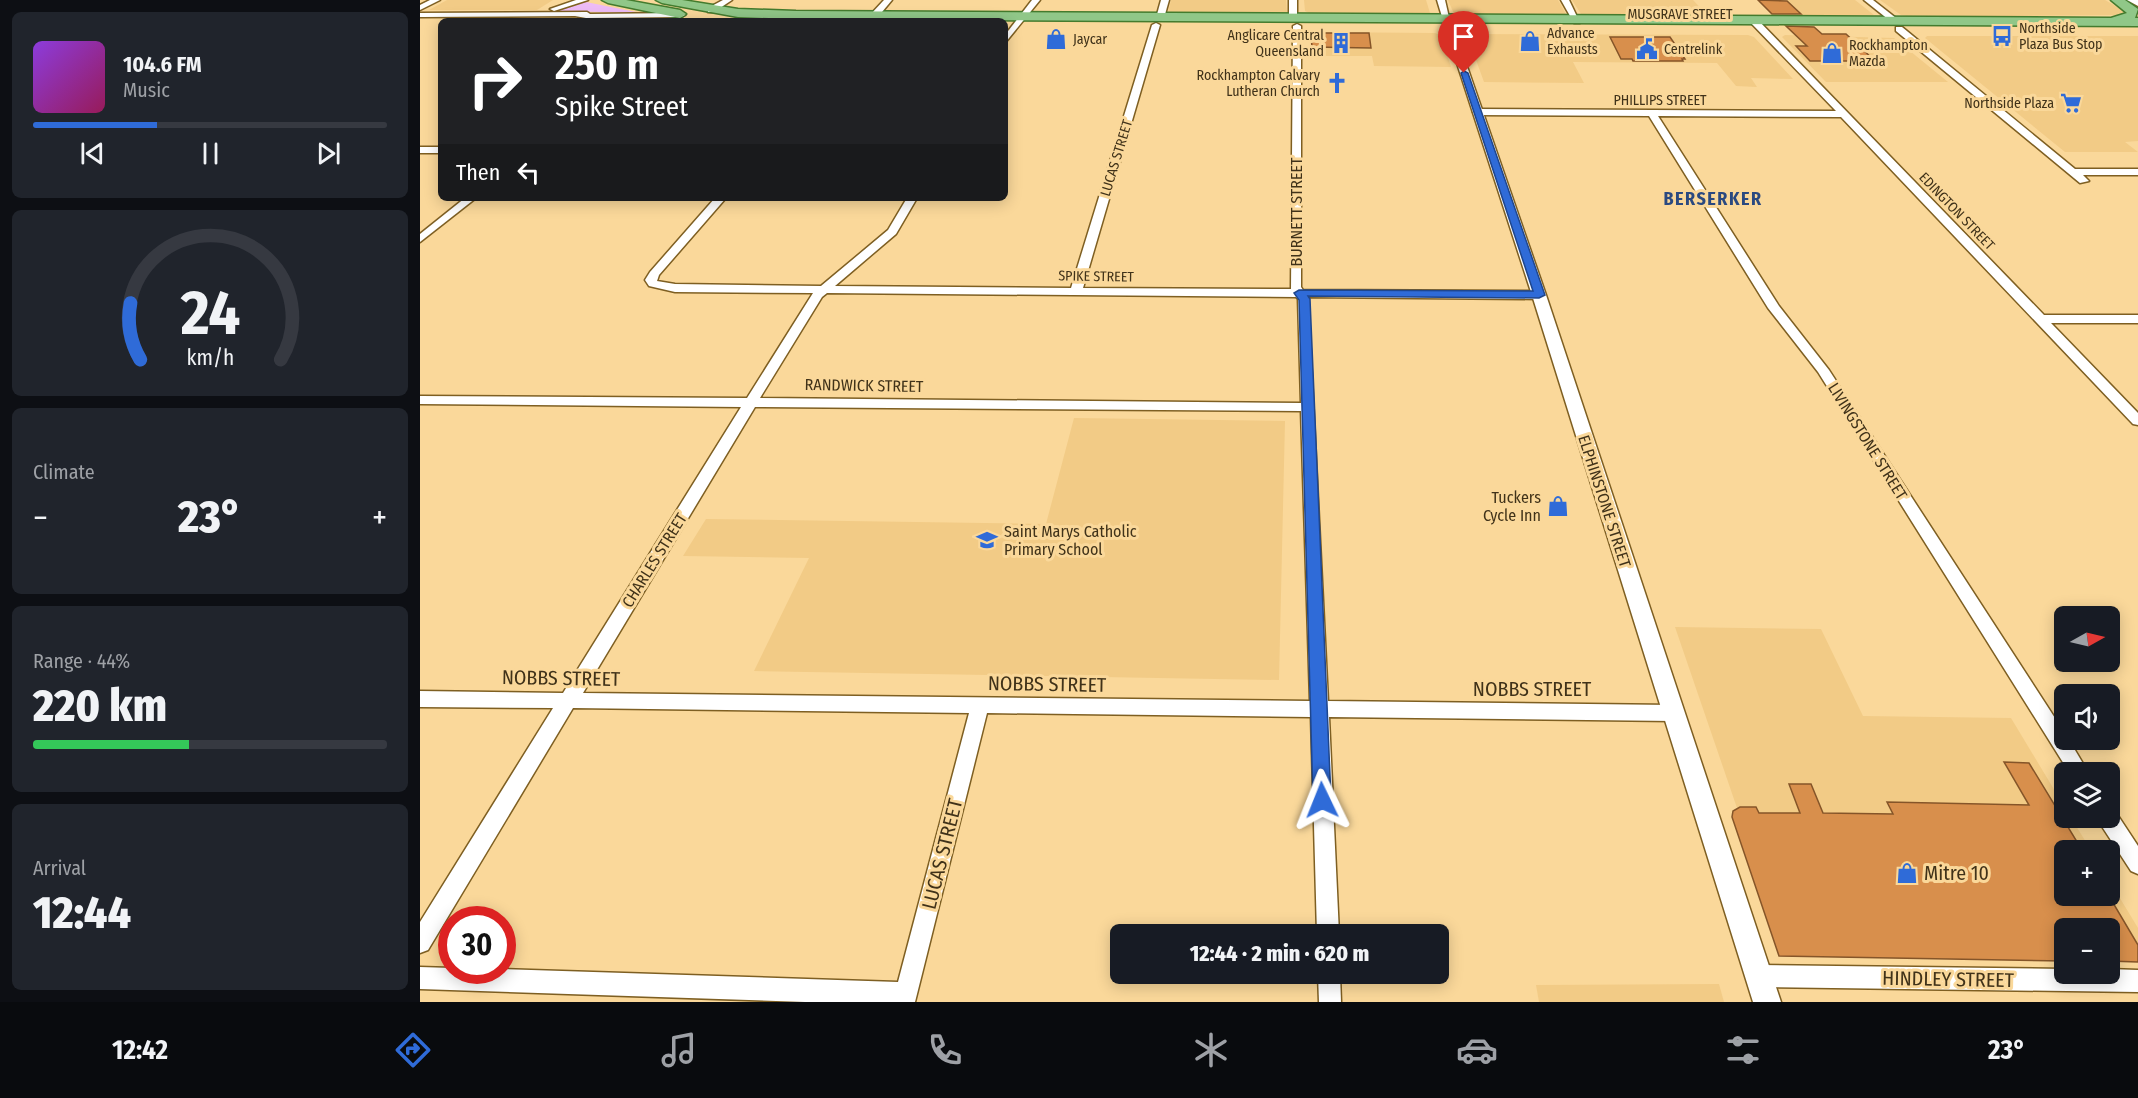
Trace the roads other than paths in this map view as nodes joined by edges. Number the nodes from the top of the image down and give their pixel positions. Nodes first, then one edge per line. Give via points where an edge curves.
1 (435, 0) edge
2 (584, 0) edge
3 (608, 0) edge
4 (662, 0) edge
5 (728, 0) edge
6 (888, 0) edge
7 (1036, 0) edge
8 (1165, 0) edge
9 (1293, 0) edge
10 (1441, 0) edge
11 (1565, 0) edge
12 (1868, 0) edge
13 (2117, 0) edge
14 (2132, 0) edge
15 (2138, 3) edge
16 (420, 8) edge
17 (711, 10) junction
18 (2138, 10) edge
19 (420, 15) edge
20 (525, 15) junction
21 (537, 15) junction
22 (874, 16) junction
23 (681, 17) edge
24 (1027, 17) junction
25 (520, 18) edge
26 (1577, 21) junction
27 (1158, 22) junction
28 (1295, 22) junction
29 (2072, 22) junction
30 (2138, 22) edge
31 (1448, 23) junction
32 (1010, 25) edge
33 (1758, 25) junction
34 (1898, 26) junction
35 (2138, 30) edge
36 (1477, 112) junction
37 (1652, 114) junction
38 (1843, 114) junction
39 (420, 150) edge
40 (438, 150) edge
41 (2073, 172) junction
42 (2138, 172) edge
43 (2084, 181) dead end
44 (467, 201) edge
45 (718, 201) edge
46 (910, 201) edge
47 (420, 239) edge
48 (826, 289) junction
49 (1077, 291) junction
50 (1299, 293) junction
51 (1539, 295) junction
52 (2039, 319) junction
53 (2138, 319) edge
54 (420, 400) edge
55 (752, 401) junction
56 (1307, 407) junction
57 (2138, 421) edge
58 (420, 699) edge
59 (567, 700) junction
60 (980, 706) junction
61 (1318, 710) junction
62 (1672, 713) junction
63 (2073, 762) edge
64 (2115, 828) edge
65 (2138, 864) edge
66 (1328, 924) edge
67 (420, 942) edge
68 (1758, 976) junction
69 (420, 978) edge
70 (2138, 981) edge
71 (1329, 984) edge
72 (905, 998) edge
73 (1330, 1002) edge
74 (1767, 1002) edge

1 - 16 street
2 - 21 street
3 - 23 main road
4 - 17 main road, MUSGRAVE STREET
5 - 17 street
6 - 22 street
7 - 24 street
8 - 27 street, LUCAS STREET
9 - 28 street, BURNETT STREET
10 - 31 street, ELPHINSTONE STREET
11 - 26 street
12 - 34 street
13 - 18 main road
13 - 29 main road via 2131,9 2133,15
14 - 15 main road
17 - 22 main road, MUSGRAVE STREET
19 - 20 street
20 - 21 street
20 - 25 street
21 - 23 street
22 - 24 main road, MUSGRAVE STREET
24 - 27 main road, MUSGRAVE STREET
24 - 32 street
26 - 31 main road, MUSGRAVE STREET
26 - 33 main road, MUSGRAVE STREET
27 - 28 main road, MUSGRAVE STREET
27 - 32 main road, MUSGRAVE STREET
27 - 49 street, LUCAS STREET
28 - 31 main road, MUSGRAVE STREET
28 - 50 street, BURNETT STREET via 1295,287
29 - 30 main road, MUSGRAVE STREET
29 - 34 main road, MUSGRAVE STREET
31 - 33 main road, MUSGRAVE STREET
31 - 36 street, ELPHINSTONE STREET
33 - 34 main road, MUSGRAVE STREET
33 - 38 street, EDINGTON STREET
34 - 35 main road, MUSGRAVE STREET
34 - 41 street
36 - 37 street, PHILLIPS STREET
36 - 51 street, ELPHINSTONE STREET
37 - 38 street, PHILLIPS STREET
37 - 63 street, LIVINGSTONE STREET via 1774,309 1823,370
38 - 52 street, EDINGTON STREET
39 - 40 street
41 - 42 street
41 - 43 street
44 - 47 street
45 - 48 street, SPIKE STREET via 654,274 653,284 675,288
46 - 48 street, CHARLES STREET via 892,232
48 - 49 street, SPIKE STREET
48 - 55 street, CHARLES STREET via 817,295
49 - 50 street, SPIKE STREET
50 - 51 street, SPIKE STREET
50 - 56 street, BURNETT STREET via 1304,299
51 - 62 street, ELPHINSTONE STREET
52 - 53 street
52 - 57 street, EDINGTON STREET
54 - 55 street, RANDWICK STREET
55 - 56 street, RANDWICK STREET
55 - 59 street, CHARLES STREET
56 - 61 street, BURNETT STREET
58 - 59 street, NOBBS STREET
59 - 60 street, NOBBS STREET
59 - 67 street, CHARLES STREET
60 - 61 street, NOBBS STREET
60 - 72 street, LUCAS STREET
61 - 62 street, NOBBS STREET
61 - 66 street, BURNETT STREET
62 - 68 street, ELPHINSTONE STREET
64 - 65 street
68 - 70 street, HINDLEY STREET
68 - 74 street, ELPHINSTONE STREET
69 - 72 street
71 - 73 street

